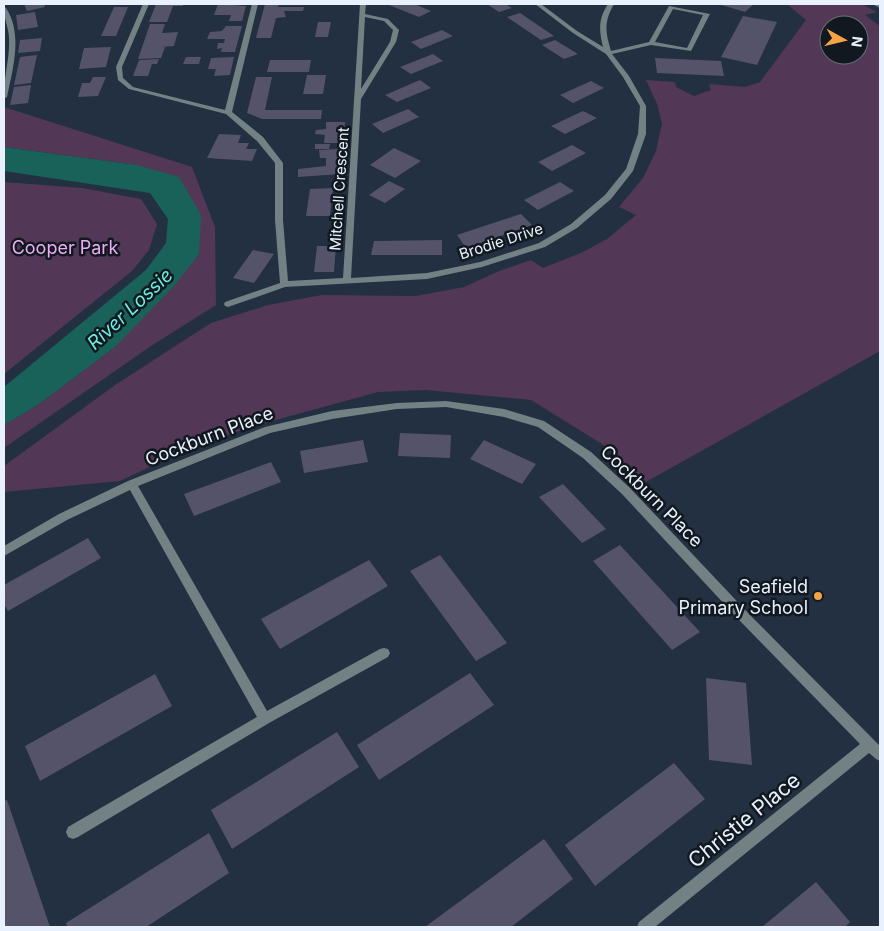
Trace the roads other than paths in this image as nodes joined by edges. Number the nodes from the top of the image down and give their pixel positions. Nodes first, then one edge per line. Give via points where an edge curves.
1 (146, 4) edge
2 (255, 4) edge
3 (363, 4) edge
4 (538, 4) edge
5 (611, 4) edge
6 (875, 4) edge
7 (880, 6) edge
8 (4, 9) edge
9 (363, 15) junction
10 (651, 43) junction
11 (608, 53) junction
12 (4, 97) edge
13 (359, 99) junction
14 (228, 114) junction
15 (347, 281) junction
16 (284, 284) junction
17 (228, 304) dead end
18 (132, 484) junction
19 (4, 551) edge
20 (384, 653) dead end
21 (265, 718) junction
22 (870, 744) junction
23 (880, 755) edge
24 (73, 832) dead end
25 (644, 927) edge

1 - 14 street via 119,67 120,79 131,88
2 - 14 street
3 - 9 street, Mitchell Crescent
4 - 11 street, Brodie Drive
5 - 11 street, Brodie Drive via 602,30
6 - 7 street
8 - 12 street via 9,15 13,52
9 - 13 street, Mitchell Crescent
9 - 13 street, Mitchell Crescent via 386,20 396,30 393,42
10 - 10 street via 671,7 708,14 689,50
10 - 11 street
11 - 15 street, Brodie Drive via 643,106 642,134 630,169 608,197 574,226 542,245 482,264 427,276
13 - 15 street, Mitchell Crescent
14 - 16 street via 260,139 280,163 279,220
15 - 16 street, Brodie Drive
16 - 17 street, Brodie Drive
18 - 19 street, Cockburn Place via 63,517
18 - 21 street, Cockburn Place
18 - 22 street, Cockburn Place via 268,430 332,415 398,406 446,404 504,413 541,424 587,455 626,492
20 - 21 street
21 - 24 street
22 - 23 street, Cockburn Place
22 - 25 street, Christie Place

